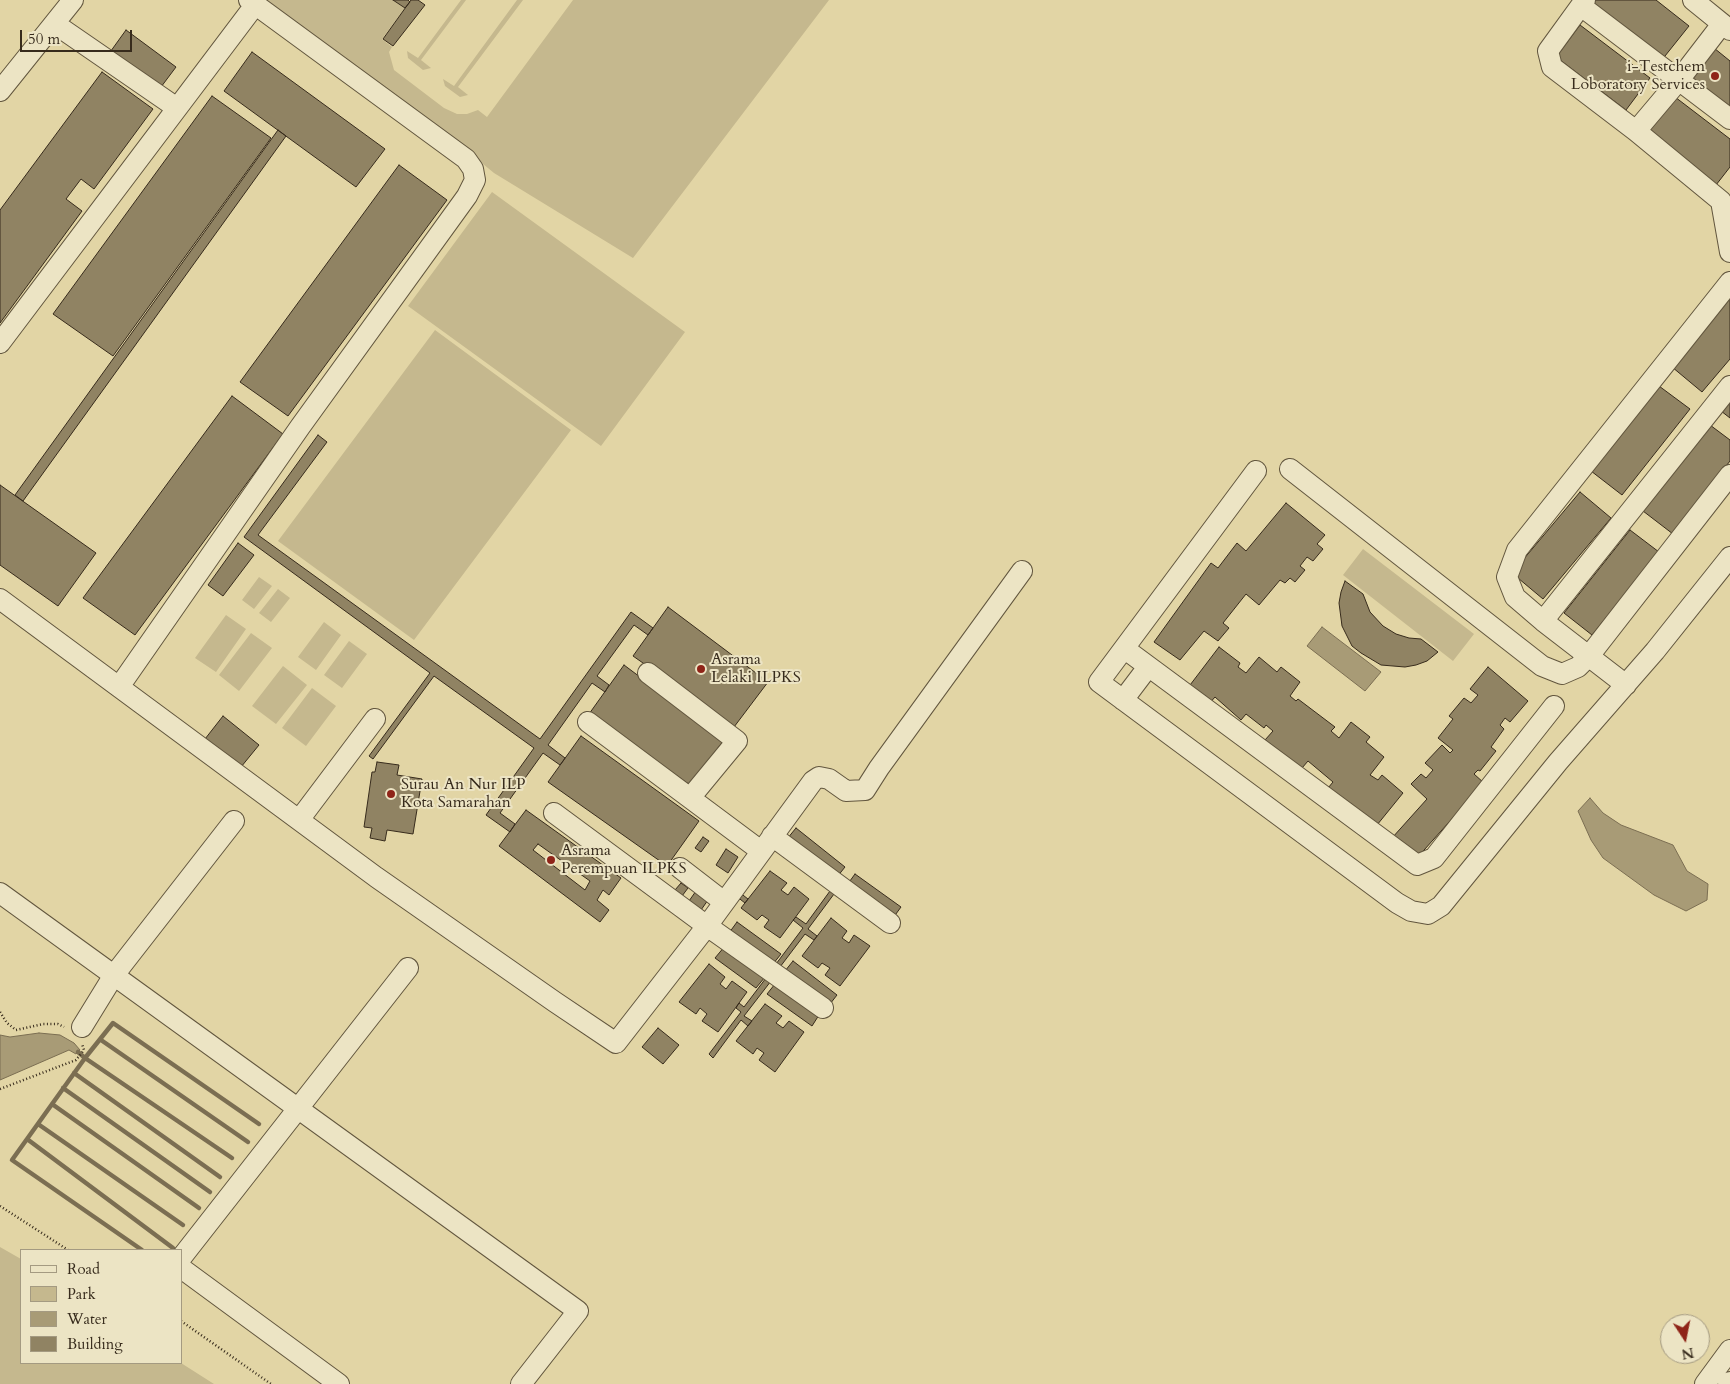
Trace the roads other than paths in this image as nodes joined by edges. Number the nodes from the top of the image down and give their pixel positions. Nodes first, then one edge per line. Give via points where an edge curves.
1 (74, 0) edge
2 (1693, 0) edge
3 (252, 2) edge
4 (1583, 3) edge
5 (55, 24) junction
6 (1726, 27) edge
7 (1679, 80) junction
8 (0, 90) edge
9 (176, 108) junction
10 (1730, 119) edge
11 (1636, 131) junction
12 (1730, 252) edge
13 (1730, 282) edge
14 (0, 343) edge
15 (1730, 386) edge
16 (1290, 469) dead end
17 (1256, 471) dead end
18 (1730, 475) edge
19 (1730, 558) edge
20 (1022, 571) dead end
21 (0, 599) edge
22 (1543, 621) junction
23 (1125, 649) junction
24 (1589, 656) junction
25 (1148, 667) junction
26 (648, 673) dead end
27 (1626, 685) junction
28 (119, 687) junction
29 (1122, 700) junction
30 (1554, 706) dead end
31 (375, 719) dead end
32 (588, 722) dead end
33 (690, 798) junction
34 (554, 813) dead end
35 (299, 820) junction
36 (234, 821) dead end
37 (767, 844) junction
38 (680, 868) dead end
39 (0, 893) edge
40 (724, 902) junction
41 (890, 923) dead end
42 (707, 926) junction
43 (408, 968) dead end
44 (114, 975) junction
45 (823, 1008) dead end
46 (77, 1029) road end
47 (297, 1108) junction
48 (182, 1257) edge
49 (182, 1269) edge
50 (1730, 1350) edge
51 (339, 1384) edge
52 (521, 1384) edge
53 (1705, 1384) edge

1 - 5 street
2 - 6 street
3 - 9 street
3 - 28 street via 466,159 474,169 475,180 467,196
4 - 7 street
4 - 11 street via 1548,51 1552,68
5 - 8 street
5 - 9 street
6 - 7 street
7 - 10 street
7 - 11 street
9 - 14 street
11 - 12 street via 1721,201
13 - 22 street via 1517,550 1507,577 1515,597
15 - 22 street
16 - 24 street via 1542,666 1562,674 1578,667
17 - 23 street
18 - 24 street
19 - 27 street
20 - 37 street via 865,790 846,791 829,779 819,777 812,781
21 - 28 street
22 - 24 street
23 - 25 street
23 - 29 street via 1099,682
24 - 27 street
25 - 29 street
25 - 30 street via 1417,865 1434,858
26 - 33 street via 737,741
27 - 29 street via 1558,762 1453,892 1428,914 1411,911 1396,903
28 - 35 street
31 - 35 street
32 - 33 street
33 - 37 street
34 - 42 street
35 - 42 street via 616,1043
36 - 44 street
37 - 40 street
37 - 41 street
38 - 40 street
39 - 44 street
40 - 42 street
42 - 45 street
43 - 47 street
44 - 46 street
44 - 47 street
47 - 48 street
47 - 52 street via 578,1311
49 - 51 street
50 - 53 street

